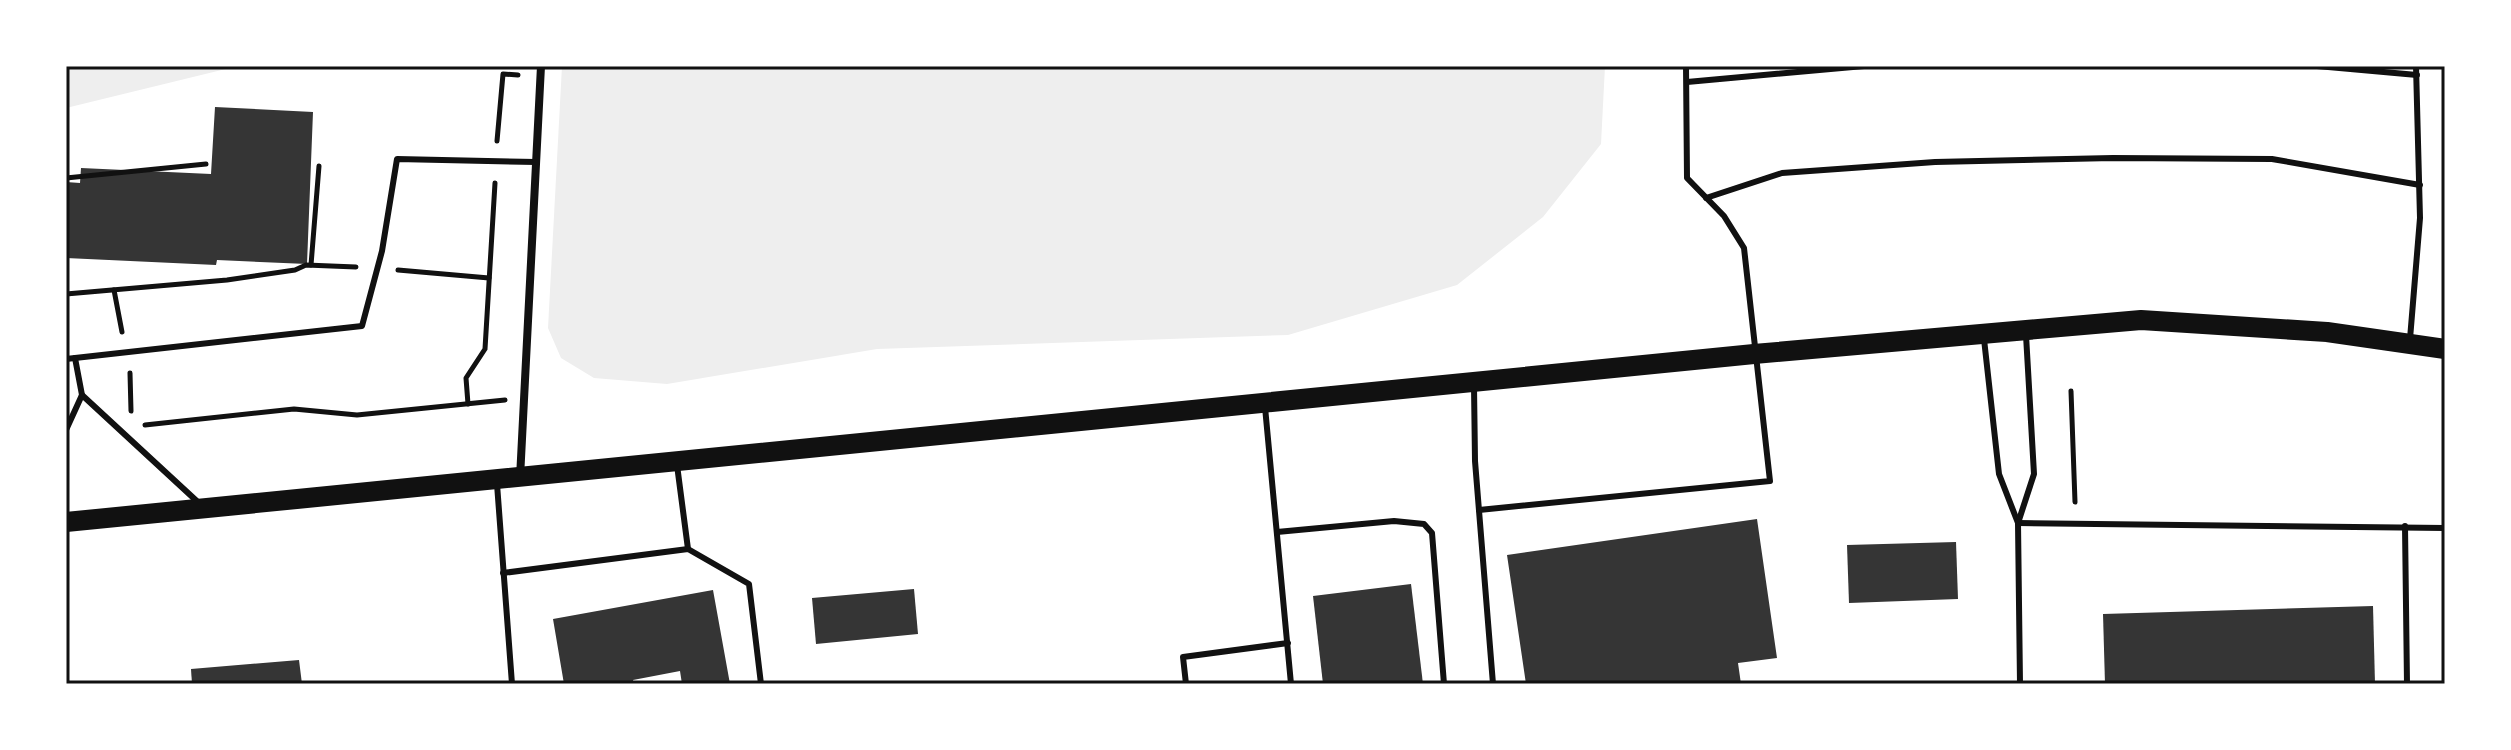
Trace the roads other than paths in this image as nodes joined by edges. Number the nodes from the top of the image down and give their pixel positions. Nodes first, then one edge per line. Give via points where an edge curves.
1 (541, 66) edge
2 (1686, 66) edge
3 (1864, 66) edge
4 (2317, 66) edge
5 (2416, 66) edge
6 (2417, 75) junction
7 (1687, 82) junction
8 (536, 162) junction
9 (2420, 185) junction
10 (1706, 198) junction
11 (2026, 330) junction
12 (1984, 333) junction
13 (2410, 342) junction
14 (2445, 349) edge
15 (1754, 354) junction
16 (75, 358) junction
17 (66, 359) edge
18 (1474, 382) junction
19 (82, 395) junction
20 (1265, 404) junction
21 (66, 430) edge
22 (677, 463) junction
23 (520, 479) junction
24 (497, 481) junction
25 (206, 509) junction
26 (1479, 510) junction
27 (66, 522) edge
28 (2018, 523) junction
29 (2405, 526) junction
30 (2445, 528) edge
31 (1277, 532) junction
32 (688, 549) junction
33 (503, 573) junction
34 (1288, 643) junction
35 (512, 684) edge
36 (761, 684) edge
37 (1186, 684) edge
38 (1291, 684) edge
39 (1444, 684) edge
40 (1493, 684) edge
41 (2020, 684) edge
42 (2407, 684) edge

1 - 8 street
2 - 7 lane
3 - 7 lane
4 - 6 lane
5 - 6 lane
6 - 9 lane
7 - 10 lane via 1687,178
8 - 16 lane via 397,159 362,326
8 - 23 street
9 - 10 lane via 2272,159 2113,158 1935,162 1782,173
9 - 13 lane
10 - 15 lane via 1744,248
11 - 12 main road
11 - 13 main road via 2141,320
11 - 28 lane via 2034,474
12 - 15 main road
12 - 28 lane via 1999,474
13 - 14 main road
15 - 18 main road
15 - 26 lane via 1770,481
16 - 17 lane
16 - 19 lane
18 - 20 main road
18 - 26 lane
19 - 21 lane
19 - 25 lane
20 - 22 main road
20 - 31 lane
22 - 23 main road
22 - 32 lane
23 - 24 main road
24 - 25 main road
24 - 33 lane
25 - 27 main road
26 - 40 lane
28 - 29 lane
28 - 41 lane
29 - 30 lane
29 - 42 lane
31 - 34 lane
31 - 39 lane via 1394,521 1424,524 1432,533
32 - 33 lane
32 - 36 lane via 749,584
33 - 35 lane
34 - 37 lane via 1183,657
34 - 38 lane

